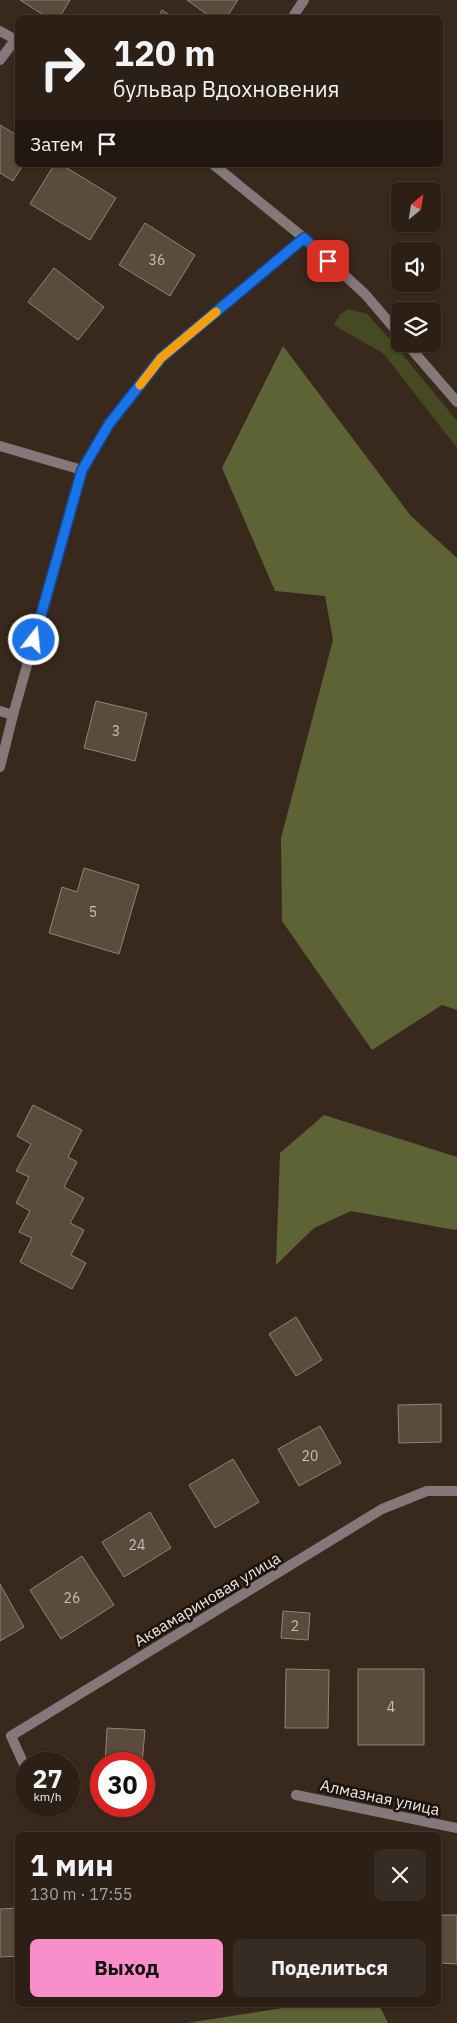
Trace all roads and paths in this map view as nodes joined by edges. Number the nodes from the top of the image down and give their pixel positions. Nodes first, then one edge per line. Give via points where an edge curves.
1 (304, 0) edge
2 (294, 15) edge
3 (0, 31) edge
4 (15, 40) edge
5 (15, 42) edge
6 (0, 60) edge
7 (216, 167) edge
8 (304, 238) junction
9 (391, 325) edge
10 (414, 352) edge
11 (457, 402) edge
12 (0, 446) edge
13 (82, 470) junction
14 (0, 711) edge
15 (13, 715) junction
16 (0, 767) edge
17 (457, 1491) edge
18 (18, 1752) edge
19 (296, 1795) dead end
20 (457, 1828) edge

1 - 2 street
3 - 4 street
5 - 6 street
7 - 8 street
8 - 9 street via 364,294
8 - 13 street via 161,358 109,424
10 - 11 street
12 - 13 street
13 - 15 street
14 - 15 street
15 - 16 street
17 - 18 street, Аквамариновая улица via 427,1491 382,1509 11,1736
19 - 20 street, Алмазная улица

